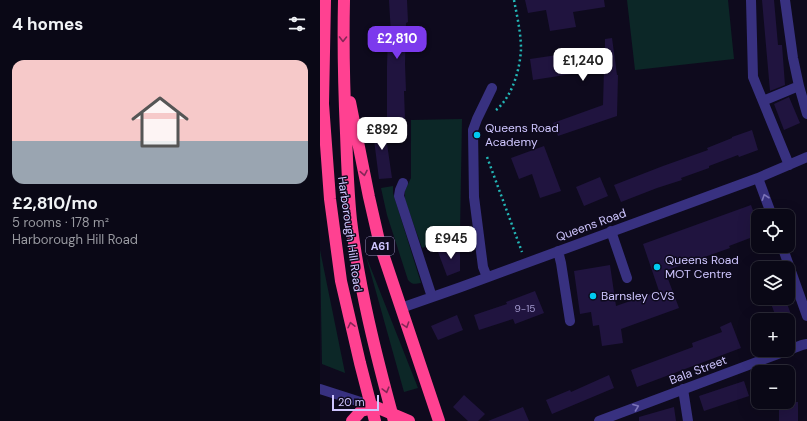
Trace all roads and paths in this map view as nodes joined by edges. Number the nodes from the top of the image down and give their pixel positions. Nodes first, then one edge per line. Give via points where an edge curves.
1 (325, 0) edge
2 (344, 0) edge
3 (514, 0) edge
4 (751, 0) edge
5 (785, 0) edge
6 (344, 66) junction
7 (799, 86) junction
8 (492, 88) dead end
9 (763, 100) junction
10 (323, 104) junction
11 (492, 114) dead end
12 (807, 114) edge
13 (320, 119) edge
14 (396, 121) dead end
15 (354, 122) junction
16 (486, 151) dead end
17 (807, 157) edge
18 (789, 165) junction
19 (758, 178) junction
20 (403, 183) dead end
21 (769, 209) edge
22 (611, 231) junction
23 (558, 251) junction
24 (784, 253) edge
25 (526, 263) junction
26 (486, 277) junction
27 (628, 278) dead end
28 (432, 297) junction
29 (401, 308) junction
30 (807, 316) edge
31 (570, 321) dead end
32 (807, 344) edge
33 (320, 389) edge
34 (683, 389) junction
35 (376, 407) junction
36 (436, 419) edge
37 (352, 421) edge
38 (375, 421) edge
39 (394, 421) edge
40 (409, 421) edge
41 (599, 421) edge
42 (688, 421) edge

1 - 10 highway, Harborough Hill Road
2 -> 6 highway, Harborough Hill Road / A61
3 - 11 path via 520,30 518,69 509,95
4 - 9 street via 753,77
5 - 7 street
6 - 15 highway, A61
6 -> 39 highway, Harborough Hill Road / A61 via 351,221 363,298
7 - 9 street
7 - 12 street
8 - 26 street via 473,130 474,197
9 - 18 street
10 - 13 highway
38 -> 10 highway, Harborough Hill Road via 341,281 330,199
14 - 15 path
15 -> 29 highway, A61 via 380,245
16 - 25 path
17 - 18 street, Queens Road
18 - 19 street, Queens Road
21 -> 19 street
19 - 22 street, Queens Road
20 - 28 street via 399,196
22 - 23 street, Queens Road
22 - 27 street
23 - 25 street, Queens Road
23 - 31 street
24 - 30 street
25 - 26 street, Queens Road
26 - 28 street, Queens Road
28 - 29 street, Queens Road
29 -> 36 highway, A61
32 - 34 street, Bala Street
33 - 35 street
41 -> 34 street, Bala Street
34 - 42 street
35 - 37 highway via 361,411
35 - 40 highway

